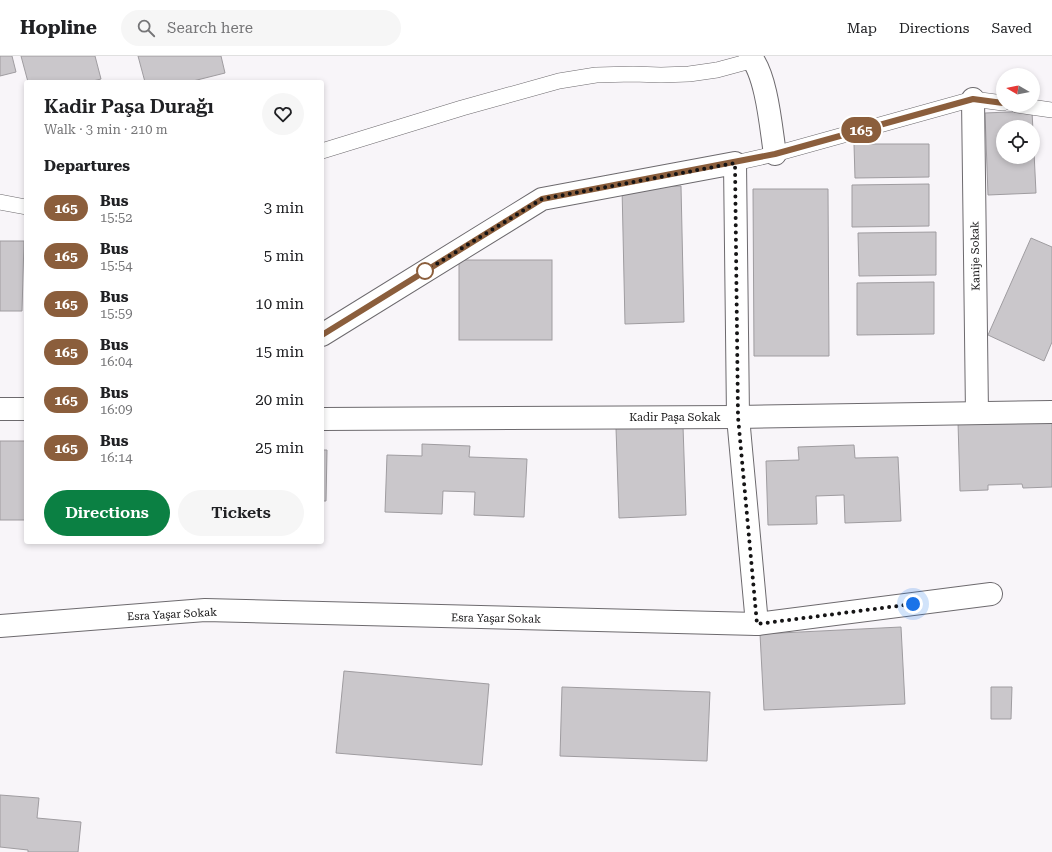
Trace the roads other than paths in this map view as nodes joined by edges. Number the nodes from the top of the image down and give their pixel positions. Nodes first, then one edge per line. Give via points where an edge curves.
1 (752, 58) edge
2 (973, 99) junction
3 (996, 102) edge
4 (1040, 108) edge
5 (1052, 110) edge
6 (324, 150) edge
7 (775, 154) junction
8 (735, 163) junction
9 (0, 202) edge
10 (24, 206) edge
11 (324, 334) edge
12 (0, 409) edge
13 (24, 409) edge
14 (1052, 412) edge
15 (977, 413) junction
16 (738, 417) junction
17 (324, 419) edge
18 (991, 594) dead end
19 (757, 624) junction
20 (0, 626) edge

1 - 6 lane via 717,70 689,74 603,75 559,81
1 - 7 street via 763,82
2 - 3 lane
2 - 7 lane
2 - 15 street, Kanije Sokak
4 - 5 lane
7 - 8 lane
8 - 11 street via 542,199
8 - 16 street
9 - 10 lane
12 - 13 street
14 - 15 street, Kadir Paşa Sokak
15 - 16 street, Kadir Paşa Sokak
16 - 17 street, Kadir Paşa Sokak
16 - 19 street
18 - 19 street, Esra Yaşar Sokak
19 - 20 street, Esra Yaşar Sokak via 205,610

